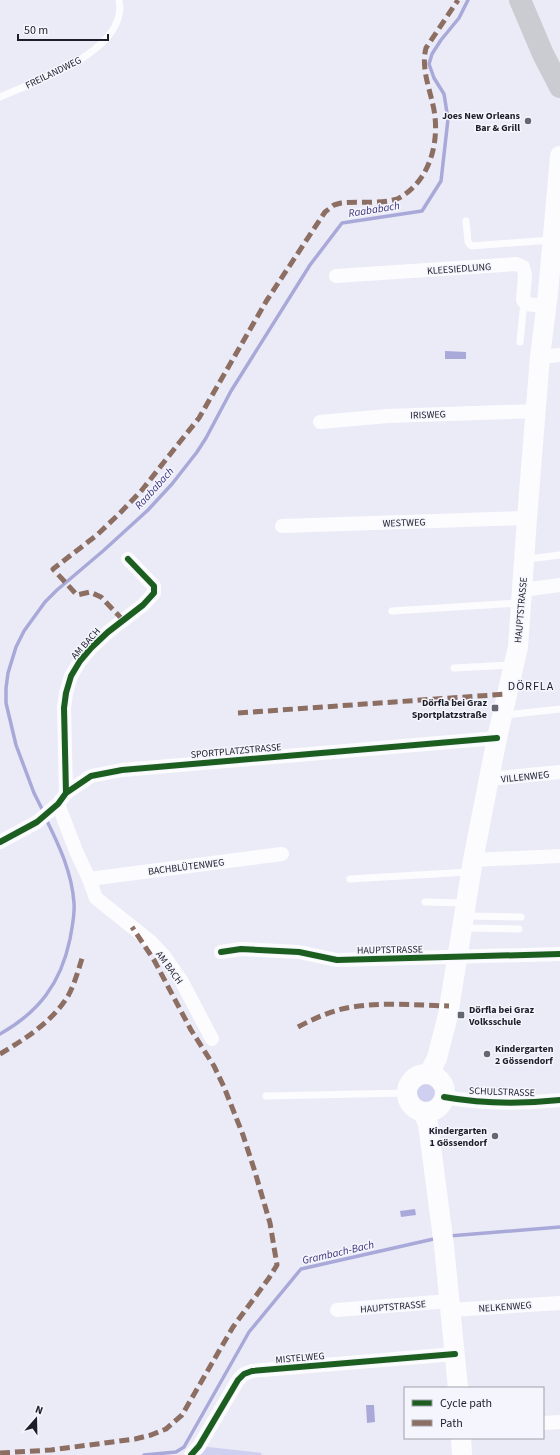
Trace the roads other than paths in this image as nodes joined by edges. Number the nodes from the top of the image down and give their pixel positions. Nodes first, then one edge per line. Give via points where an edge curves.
1 (119, 0) edge
2 (520, 0) edge
3 (560, 86) edge
4 (0, 97) edge
5 (560, 156) edge
6 (466, 221) dead end
7 (552, 240) junction
8 (336, 276) dead end
9 (526, 304) junction
10 (546, 306) junction
11 (520, 342) dead end
12 (560, 356) edge
13 (540, 357) junction
14 (536, 411) junction
15 (320, 422) dead end
16 (527, 518) junction
17 (282, 526) dead end
18 (560, 555) edge
19 (524, 558) junction
20 (128, 559) dead end
21 (560, 585) edge
22 (522, 597) junction
23 (392, 611) dead end
24 (514, 665) junction
25 (454, 668) dead end
26 (560, 709) edge
27 (502, 715) junction
28 (497, 738) junction
29 (560, 772) edge
30 (489, 779) junction
31 (58, 803) junction
32 (0, 842) edge
33 (282, 854) dead end
34 (560, 856) edge
35 (472, 866) junction
36 (89, 879) junction
37 (350, 879) dead end
38 (425, 902) dead end
39 (464, 916) junction
40 (521, 917) dead end
41 (519, 929) dead end
42 (221, 952) dead end
43 (560, 954) edge
44 (457, 957) junction
45 (212, 1039) dead end
46 (429, 1074) junction
47 (406, 1093) junction
48 (266, 1096) dead end
49 (444, 1097) junction
50 (560, 1100) edge
51 (423, 1112) junction
52 (560, 1303) edge
53 (450, 1305) junction
54 (337, 1310) dead end
55 (455, 1354) junction
56 (458, 1387) edge
57 (560, 1422) edge
58 (544, 1423) edge
59 (461, 1439) edge
60 (191, 1455) edge
61 (462, 1455) edge

1 - 4 lane, FREILANDWEG via 119,16 112,33 105,41 82,59
2 - 3 main road
5 - 7 main road, HAUPTSTRASSE
6 - 7 lane via 468,242 471,246
7 - 10 main road, HAUPTSTRASSE
8 - 9 street, KLEESIEDLUNG via 516,264 523,267 525,275 523,300
9 - 10 street
9 - 11 lane
10 - 13 main road, HAUPTSTRASSE
12 - 13 street
13 - 14 main road, HAUPTSTRASSE
14 - 15 street, IRISWEG via 387,416
14 - 16 main road, HAUPTSTRASSE
16 - 17 street, WESTWEG
16 - 19 main road, HAUPTSTRASSE
18 - 19 lane
19 - 22 main road, HAUPTSTRASSE
20 - 31 street, AM BACH via 154,586 154,593 91,648 71,676 64,708
21 - 22 street
22 - 23 lane
22 - 24 main road, HAUPTSTRASSE
24 - 25 lane
24 - 27 main road, HAUPTSTRASSE
26 - 27 lane
27 - 28 main road, HAUPTSTRASSE
28 - 30 main road, HAUPTSTRASSE
28 - 31 street, SPORTPLATZSTRASSE via 122,770 91,776
29 - 30 street, VILLENWEG
30 - 35 main road, HAUPTSTRASSE
31 - 32 street, SPORTPLATZSTRASSE via 37,822
31 - 36 street, AM BACH
33 - 36 street, BACHBLÜTENWEG
34 - 35 street
35 - 37 lane
35 - 39 main road, HAUPTSTRASSE
36 - 45 street, AM BACH via 96,898 164,956 181,980
38 - 39 lane
39 - 40 lane
39 - 41 lane
39 - 44 main road, HAUPTSTRASSE
42 - 44 street, HAUPTSTRASSE via 241,949 292,952 337,960
43 - 44 street, HAUPTSTRASSE
44 - 46 main road, HAUPTSTRASSE via 448,1015 437,1058
46 - 47 main road via 413,1079
46 - 49 main road via 442,1084
47 - 48 lane
47 - 51 main road via 412,1106
49 - 50 street, SCHULSTRASSE via 492,1103
49 - 51 main road via 438,1107
51 - 53 main road via 428,1124
52 - 53 street, NELKENWEG
53 - 54 street, HAUPTSTRASSE
53 - 55 main road
55 - 56 main road
55 - 60 street, MISTELWEG via 252,1371 244,1374
57 - 58 street
59 - 61 main road

